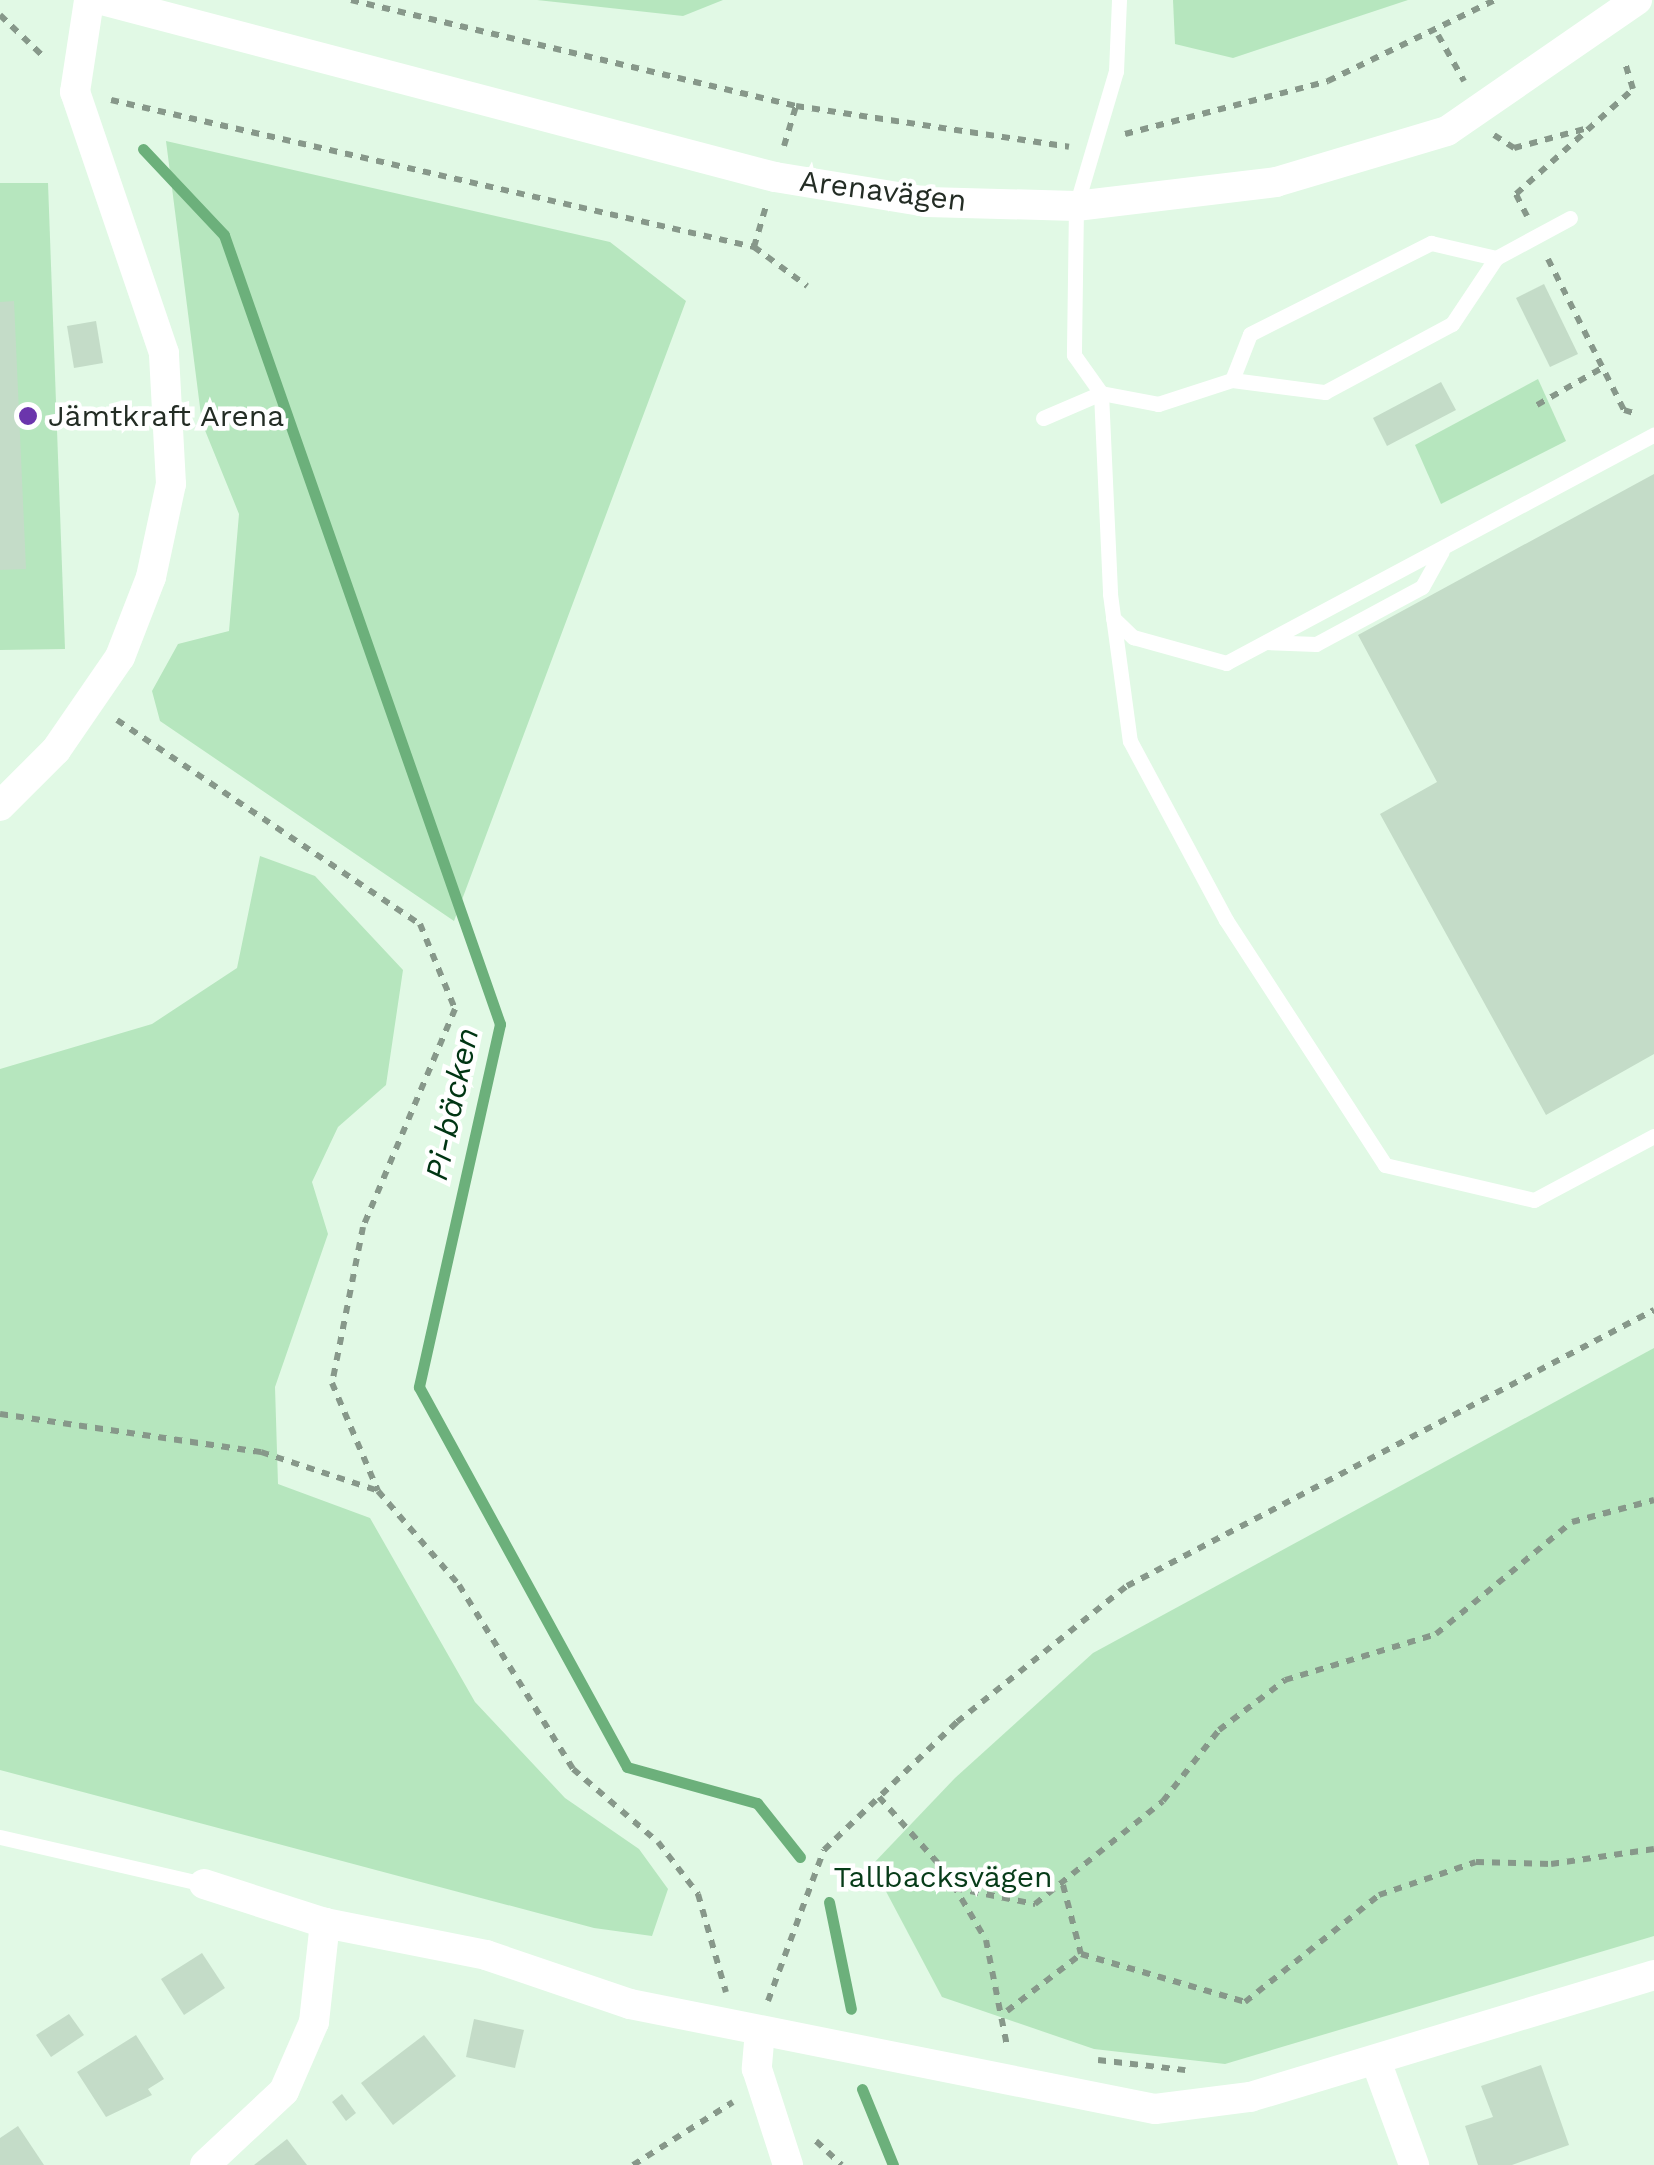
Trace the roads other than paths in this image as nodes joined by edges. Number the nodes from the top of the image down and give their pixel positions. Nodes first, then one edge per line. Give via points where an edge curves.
1 (89, 0) edge
2 (102, 0) edge
3 (1119, 0) edge
4 (1637, 0) edge
5 (1076, 206) junction
6 (1570, 218) dead end
7 (1496, 258) junction
8 (1232, 380) junction
9 (1101, 394) junction
10 (1043, 418) dead end
11 (1654, 434) edge
12 (1442, 551) junction
13 (1113, 618) junction
14 (1266, 642) junction
15 (0, 806) edge
16 (1654, 1136) edge
17 (0, 1837) edge
18 (204, 1884) joint
19 (325, 1923) junction
20 (1654, 1975) edge
21 (758, 2014) junction
22 (1376, 2061) junction
23 (204, 2165) edge
24 (788, 2165) edge
25 (1414, 2165) edge

1 - 15 street via 75,92 135,251 166,390 171,484 151,578 107,679
2 - 5 street, Arenavägen via 775,177 927,202
3 - 5 lane via 1116,71
4 - 5 street, Arenavägen via 1447,131 1276,182
5 - 9 lane via 1074,355
6 - 7 lane
7 - 8 lane via 1452,324 1324,392
7 - 8 lane via 1430,242 1250,334
8 - 9 lane via 1158,404
9 - 10 lane
9 - 13 lane
11 - 12 lane
12 - 14 lane
12 - 14 lane via 1422,587 1316,644
13 - 14 lane via 1132,637 1226,663
13 - 16 lane via 1130,741 1226,920 1386,1165 1534,1200
17 - 18 lane
18 - 19 street
19 - 21 street via 486,1955 630,2004
19 - 23 street via 314,2022 284,2091
20 - 22 street
21 - 22 street via 1007,2080 1154,2109 1250,2096
21 - 24 street via 757,2069
22 - 25 street

